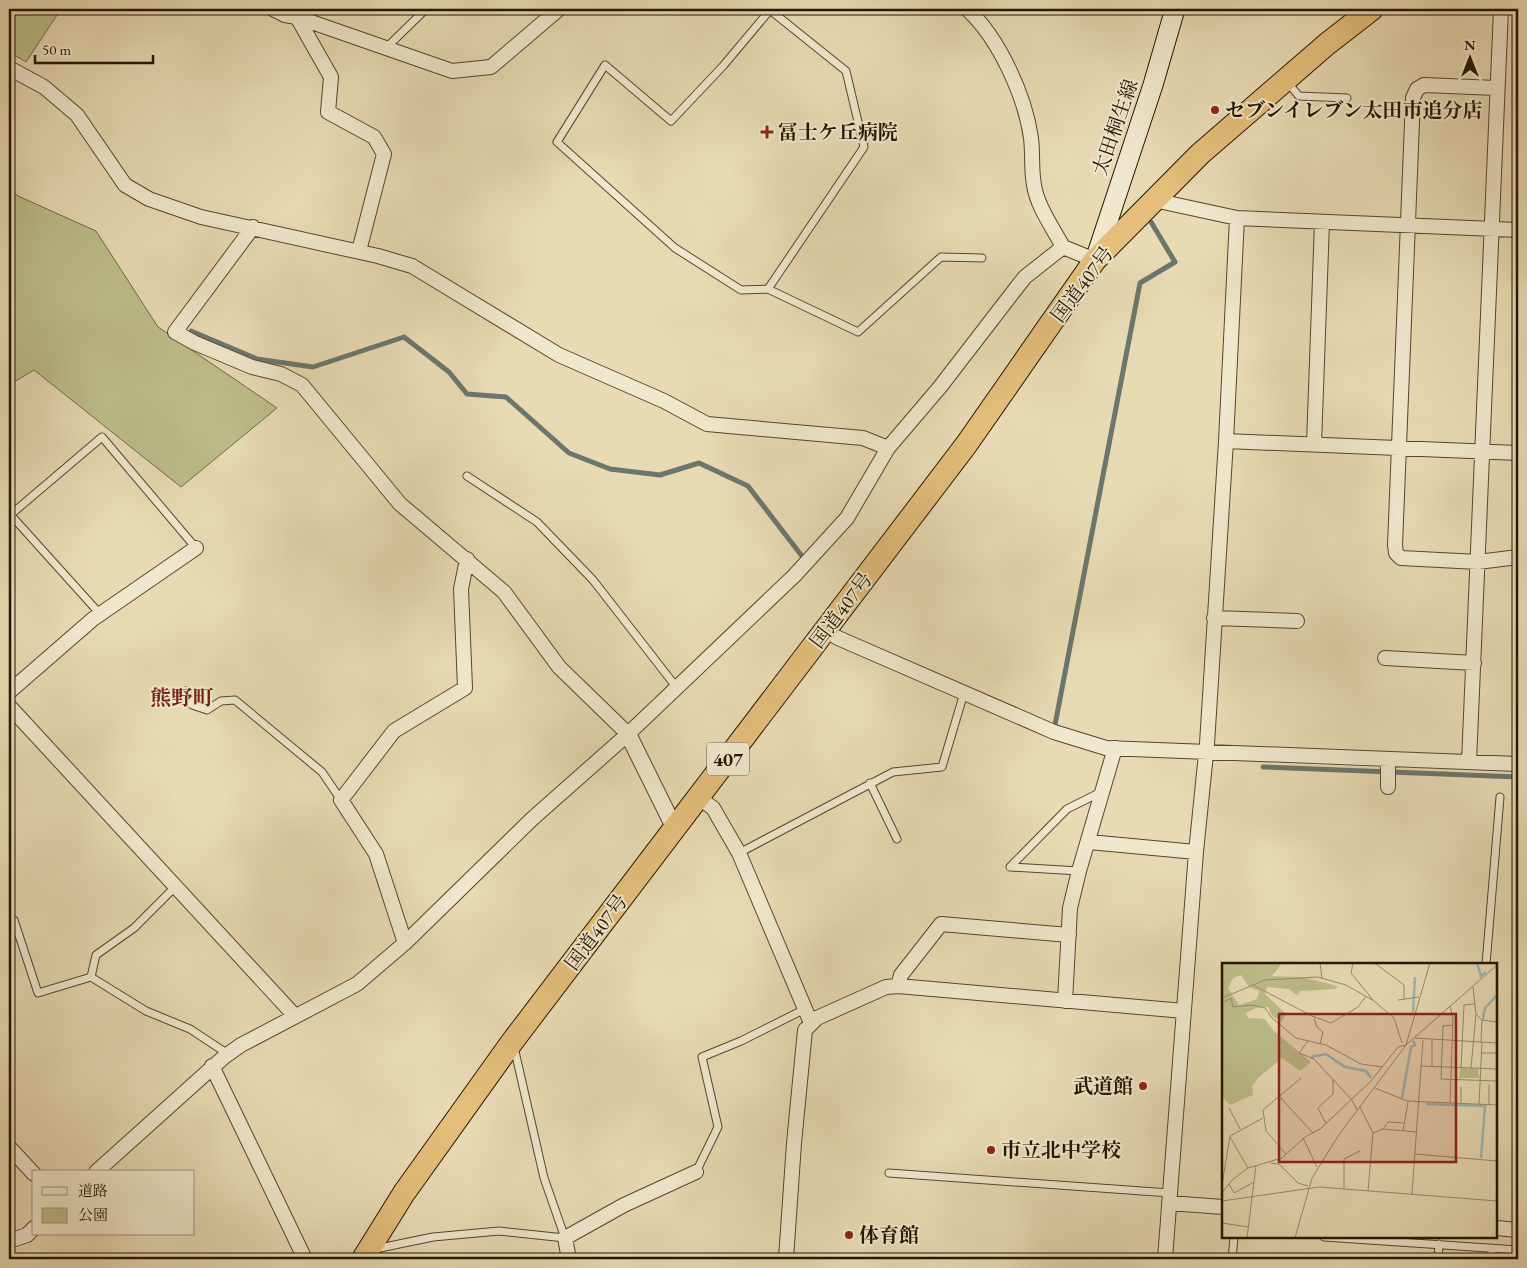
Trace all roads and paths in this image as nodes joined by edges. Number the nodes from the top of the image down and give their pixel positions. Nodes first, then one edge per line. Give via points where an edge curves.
1 (273, 9) edge
2 (426, 9) edge
3 (559, 9) edge
4 (770, 9) edge
5 (967, 9) edge
6 (1175, 9) edge
7 (1372, 9) edge
8 (1501, 9) edge
9 (297, 17) junction
10 (386, 48) junction
11 (9, 68) edge
12 (1285, 80) junction
13 (1496, 88) junction
14 (1347, 98) dead end
15 (1158, 196) junction
16 (1237, 218) junction
17 (1322, 222) junction
18 (1408, 225) junction
19 (253, 227) junction
20 (1492, 229) junction
21 (1518, 230) edge
22 (1063, 247) junction
23 (359, 251) junction
24 (982, 258) dead end
25 (1095, 260) junction
26 (768, 289) junction
27 (1226, 441) junction
28 (1314, 444) junction
29 (1399, 447) junction
30 (888, 448) junction
31 (1483, 451) junction
32 (1518, 452) edge
33 (467, 476) dead end
34 (9, 515) edge
35 (196, 548) joint
36 (1518, 557) edge
37 (467, 559) junction
38 (1478, 562) junction
39 (100, 614) junction
40 (1214, 618) junction
41 (1297, 621) dead end
42 (825, 630) junction
43 (1385, 658) dead end
44 (1474, 663) junction
45 (677, 688) junction
46 (186, 690) dead end
47 (9, 692) edge
48 (964, 693) junction
49 (9, 706) edge
50 (628, 734) junction
51 (1115, 748) junction
52 (1206, 753) junction
53 (1388, 759) junction
54 (1470, 762) junction
55 (1518, 764) edge
56 (870, 783) junction
57 (1388, 787) dead end
58 (1104, 791) junction
59 (699, 798) junction
60 (1500, 798) dead end
61 (341, 800) junction
62 (675, 829) junction
63 (897, 839) dead end
64 (1089, 842) junction
65 (1196, 852) junction
66 (739, 853) junction
67 (1079, 871) junction
68 (176, 886) junction
69 (14, 920) dead end
70 (1069, 935) junction
71 (405, 943) junction
72 (1486, 963) edge
73 (91, 977) junction
74 (898, 986) junction
75 (1066, 1001) junction
76 (805, 1009) junction
77 (1184, 1011) junction
78 (295, 1016) junction
79 (811, 1023) junction
80 (512, 1042) junction
81 (228, 1054) junction
82 (212, 1066) junction
83 (9, 1147) edge
84 (98, 1170) edge
85 (32, 1172) edge
86 (696, 1172) joint
87 (889, 1173) dead end
88 (1169, 1198) junction
89 (1222, 1207) edge
90 (1497, 1228) edge
91 (32, 1230) edge
92 (1518, 1230) edge
93 (565, 1238) junction
94 (1234, 1238) edge
95 (1340, 1238) edge
96 (9, 1241) edge
97 (1439, 1244) junction
98 (1492, 1248) junction
99 (1518, 1250) edge
100 (365, 1255) edge
101 (142, 1259) edge
102 (217, 1259) edge
103 (305, 1259) edge
104 (570, 1259) edge
105 (786, 1259) edge
106 (1165, 1259) edge
107 (1232, 1259) edge
108 (1438, 1259) edge
109 (1491, 1259) edge

1 - 9 street
2 - 10 lane
3 - 10 street via 491,67 452,71
4 - 26 lane via 846,71 864,147
4 - 26 lane via 671,121 605,65 556,142 686,256 741,290
5 - 22 street via 988,31 1006,63 1031,138 1034,186
6 - 25 main road, 太田桐生線
7 - 12 highway, 国道407号 / 407
8 - 13 street
9 - 10 street
9 - 23 street via 331,77 328,112 374,137 384,154
11 - 19 street via 44,87 77,115 124,185 149,199 201,217
12 - 14 lane via 1299,96
12 - 15 highway, 国道407号 / 407 via 1200,154
13 - 18 street via 1424,85 1417,89 1413,98
13 - 20 street
15 - 16 street via 1163,202
15 - 25 highway, 国道407号 / 407
16 - 17 street
16 - 27 street
17 - 18 street
17 - 28 street
18 - 20 street
18 - 29 street
19 - 23 street
19 - 37 street via 175,332 252,368 281,374 302,384 400,504
20 - 21 street
20 - 31 street
22 - 25 street
22 - 30 street via 1025,277
23 - 30 street via 412,266 559,355 664,401 707,424 863,438
24 - 26 lane via 941,257 858,332
25 - 42 highway, 国道407号 / 407 via 966,445
27 - 28 street
27 - 40 street
28 - 29 street
29 - 31 street
29 - 38 street via 1396,553 1401,558
30 - 45 street via 847,518 794,576
31 - 32 street
31 - 38 street
33 - 45 lane via 537,522 593,580
34 - 35 lane via 102,437
34 - 39 lane
35 - 39 street
36 - 38 street
37 - 50 street via 504,592 560,667
37 - 61 street via 461,589 465,688 394,731
38 - 44 street
39 - 47 street
40 - 41 street
40 - 52 street
42 - 48 street
42 - 59 highway, 国道407号 / 407
43 - 44 street
44 - 54 street
45 - 50 street
46 - 61 lane via 192,705 207,710 221,701 235,700 322,772
48 - 51 street via 1054,732
48 - 56 lane via 942,766 894,772
49 - 68 street
50 - 62 street
50 - 71 street via 526,824
51 - 52 street
51 - 58 street
52 - 53 street
52 - 65 street
53 - 54 street
53 - 57 street
54 - 55 street
56 - 63 lane
56 - 66 lane
58 - 64 street
58 - 67 lane via 1067,809 1010,867
59 - 62 highway, 国道407号 / 407
59 - 66 street via 713,808
60 - 72 lane
61 - 71 street via 376,854
62 - 80 highway, 国道407号 / 407
64 - 65 street
64 - 67 street
65 - 77 street
66 - 76 street
67 - 70 street via 1070,908
68 - 73 lane via 134,928 96,955
68 - 78 street
69 - 73 lane via 38,993
70 - 74 street via 941,924 901,975
70 - 75 street
71 - 78 street via 357,984
73 - 81 lane via 146,1011 190,1029
74 - 75 street
74 - 79 street via 886,987
75 - 77 street
76 - 79 street
76 - 86 lane via 702,1057 718,1127
77 - 88 street
78 - 81 street
79 - 105 street via 806,1030 794,1143
80 - 93 lane via 544,1178
80 - 100 highway, 国道407号 / 407 via 409,1186
81 - 82 street
82 - 84 street
82 - 103 street
83 - 85 street
86 - 93 street via 624,1205
87 - 88 lane
88 - 89 street
88 - 106 street
90 - 92 street
91 - 96 street
93 - 100 lane via 499,1231 433,1237
93 - 104 street
94 - 107 lane
95 - 97 lane
97 - 98 lane
97 - 108 lane
98 - 99 lane
98 - 109 lane
101 - 102 lane

